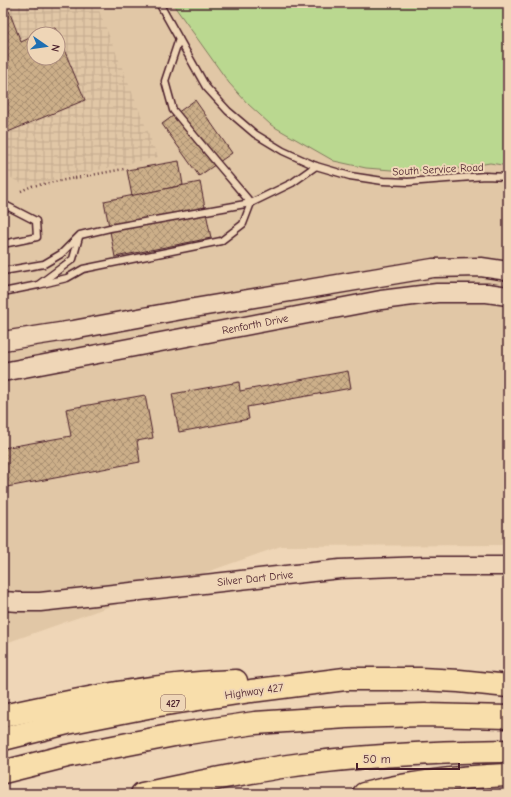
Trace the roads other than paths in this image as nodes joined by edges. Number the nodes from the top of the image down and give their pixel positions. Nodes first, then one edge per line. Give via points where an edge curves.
1 (159, 3) edge
2 (179, 39) junction
3 (316, 166) junction
4 (508, 177) edge
5 (251, 203) junction
6 (3, 204) edge
7 (80, 235) junction
8 (3, 244) edge
9 (3, 271) edge
10 (508, 271) edge
11 (38, 285) junction
12 (3, 292) edge
13 (508, 296) edge
14 (3, 341) edge
15 (3, 372) edge
16 (508, 566) edge
17 (3, 601) edge
18 (345, 680) junction
19 (508, 686) edge
20 (3, 716) edge
21 (508, 717) edge
22 (3, 739) edge
23 (508, 751) edge
24 (3, 772) edge
25 (508, 775) edge
26 (142, 794) edge
27 (364, 794) edge

1 - 2 lane, South Service Road
2 - 3 lane, South Service Road via 206,87 228,111 261,138
2 - 5 lane via 165,82 173,110
3 - 4 lane, South Service Road via 350,176 383,181
3 - 5 lane via 292,183
5 - 7 lane
5 - 11 lane via 243,224 221,241 84,269 67,278
6 - 8 lane via 36,221 37,238
7 - 9 lane via 61,254 44,264
7 - 11 lane via 72,259
10 - 14 main road via 481,267 433,268
11 - 12 lane
13 - 15 main road, Renforth Drive via 488,293 437,293 382,300
16 - 17 main road, Silver Dart Drive via 340,569 40,602
18 - 19 highway, Highway 427 / 427 via 420,679
18 - 20 highway via 254,680 185,684 138,689
18 - 22 highway, Highway 427 / 427 via 250,690 153,706
21 - 24 highway via 379,716 255,723 174,735 66,756
23 - 26 highway via 405,754 304,764 231,775
25 - 27 highway via 417,784

